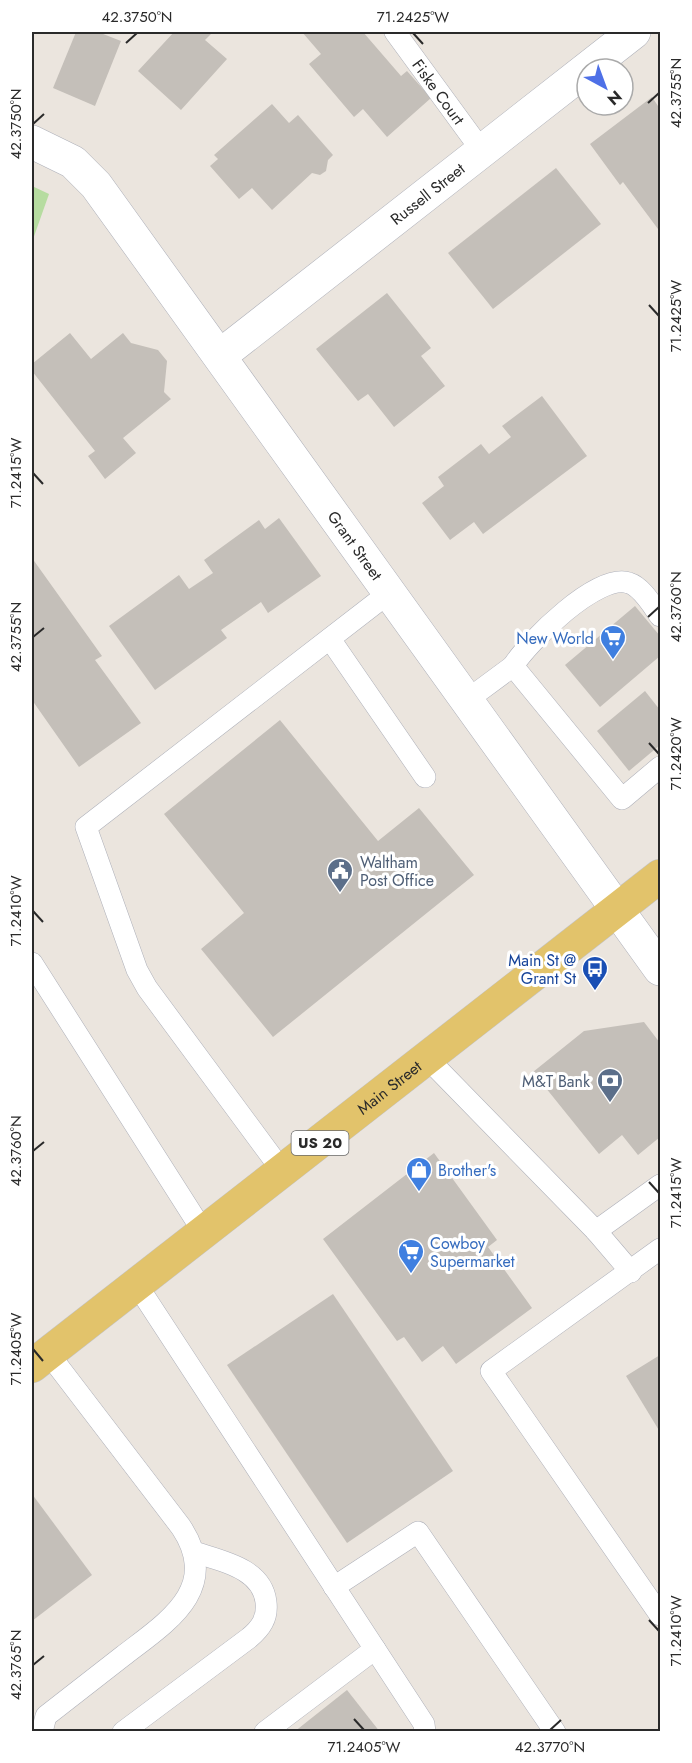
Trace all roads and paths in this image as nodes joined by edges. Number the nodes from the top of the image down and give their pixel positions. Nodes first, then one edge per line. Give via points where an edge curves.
1 (395, 32) edge
2 (634, 32) edge
3 (32, 142) edge
4 (482, 151) junction
5 (221, 356) junction
6 (390, 592) junction
7 (660, 616) edge
8 (330, 639) junction
9 (513, 666) junction
10 (467, 700) junction
11 (660, 767) edge
12 (425, 777) dead end
13 (660, 876) edge
14 (619, 911) junction
15 (32, 963) edge
16 (660, 969) edge
17 (428, 1059) junction
18 (283, 1172) junction
19 (660, 1185) edge
20 (596, 1231) junction
21 (204, 1233) junction
22 (660, 1249) edge
23 (631, 1272) junction
24 (137, 1285) junction
25 (40, 1360) edge
26 (194, 1552) junction
27 (334, 1587) junction
28 (660, 1615) edge
29 (375, 1649) junction
30 (42, 1731) edge
31 (123, 1731) edge
32 (265, 1731) edge
33 (425, 1731) edge
34 (555, 1731) edge

1 - 4 lane, Fiske Court
2 - 4 street, Russell Street
3 - 5 street, Grant Street via 73,162 96,184
4 - 5 street, Russell Street
5 - 6 street, Grant Street
6 - 8 lane
6 - 10 street, Grant Street
7 - 9 lane via 638,588 629,583 607,582 531,641
8 - 12 lane
8 - 18 lane via 86,827 137,970
9 - 10 lane
9 - 11 lane via 622,799
10 - 14 street, Grant Street
13 - 14 main road, Main Street / US 20
14 - 16 street, Grant Street
14 - 17 main road, Main Street / US 20
15 - 21 lane
17 - 18 main road, Main Street / US 20
17 - 20 lane
18 - 21 main road, Main Street / US 20
19 - 20 lane
20 - 23 lane
21 - 24 main road, Main Street / US 20
22 - 23 lane
23 - 28 lane via 491,1371
24 - 25 main road, Main Street / US 20
24 - 27 lane
25 - 26 lane via 181,1527
26 - 30 lane via 194,1582 181,1609 46,1716
26 - 31 lane via 251,1575 266,1596 265,1619 249,1638
27 - 29 lane
27 - 34 lane via 418,1532
29 - 32 lane
29 - 33 lane

